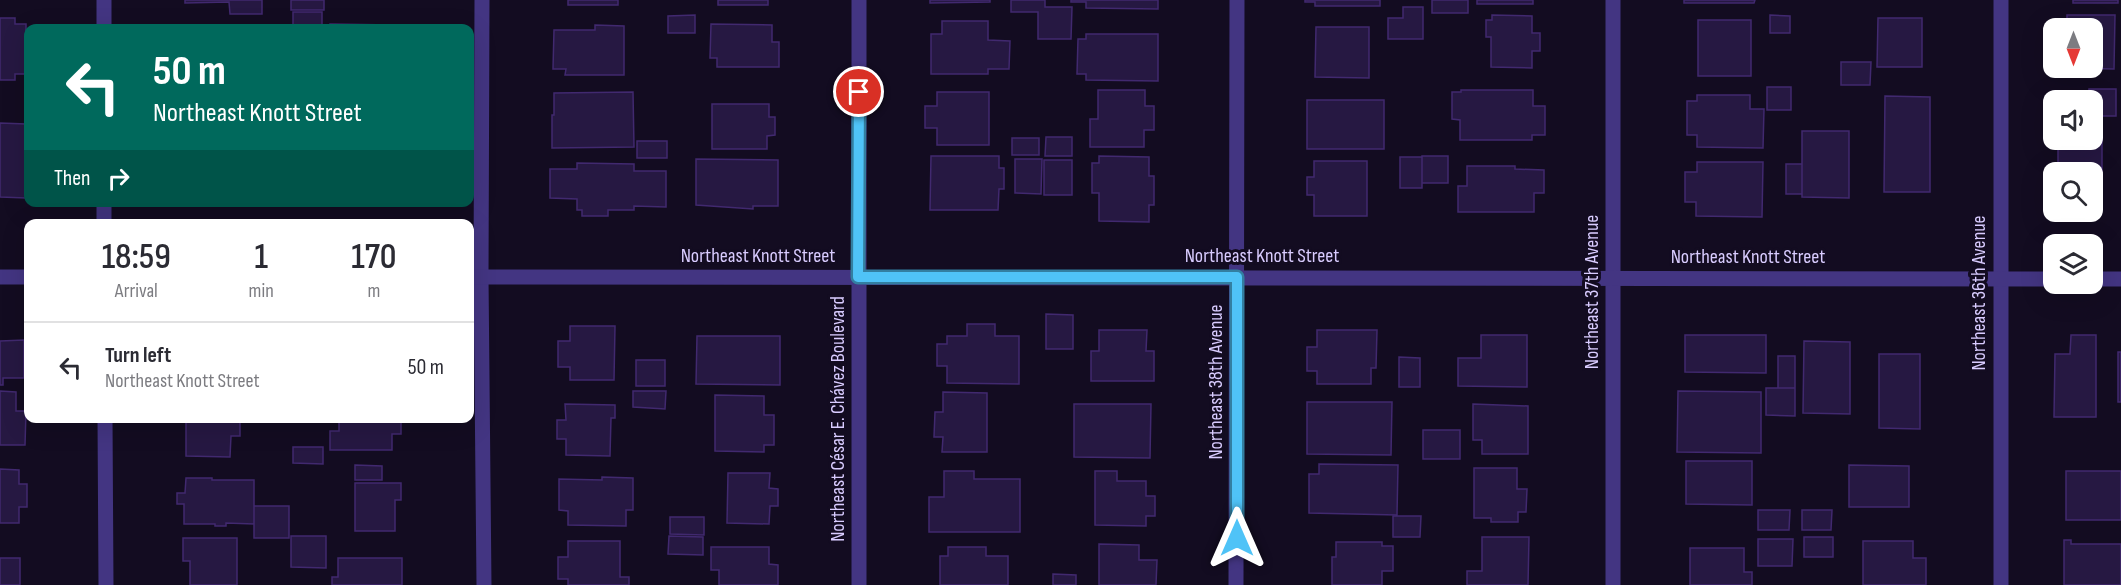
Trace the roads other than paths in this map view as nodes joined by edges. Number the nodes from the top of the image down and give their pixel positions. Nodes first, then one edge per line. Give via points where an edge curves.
1 (104, 0) edge
2 (482, 0) edge
3 (859, 0) edge
4 (1237, 0) edge
5 (1613, 0) edge
6 (2001, 0) edge
7 (104, 24) edge
8 (0, 277) edge
9 (24, 277) edge
10 (475, 277) edge
11 (858, 277) junction
12 (1237, 277) junction
13 (1613, 277) junction
14 (2000, 279) junction
15 (2043, 279) edge
16 (2103, 279) edge
17 (2121, 279) edge
18 (105, 423) edge
19 (106, 585) edge
20 (484, 585) edge
21 (859, 585) edge
22 (1236, 585) edge
23 (1613, 585) edge
24 (2001, 585) edge

1 - 7 street
2 - 10 street
3 - 11 street, Northeast César E. Chávez Boulevard
4 - 12 street, Northeast 38th Avenue
5 - 13 street, Northeast 37th Avenue
6 - 14 street, Northeast 36th Avenue
8 - 9 street
10 - 11 street, Northeast Knott Street
10 - 20 street
11 - 12 street, Northeast Knott Street
11 - 21 street, Northeast César E. Chávez Boulevard
12 - 13 street, Northeast Knott Street
12 - 22 street, Northeast 38th Avenue
13 - 14 street, Northeast Knott Street
13 - 23 street, Northeast 37th Avenue
14 - 15 street, Northeast Knott Street
14 - 24 street, Northeast 36th Avenue
16 - 17 street
18 - 19 street

